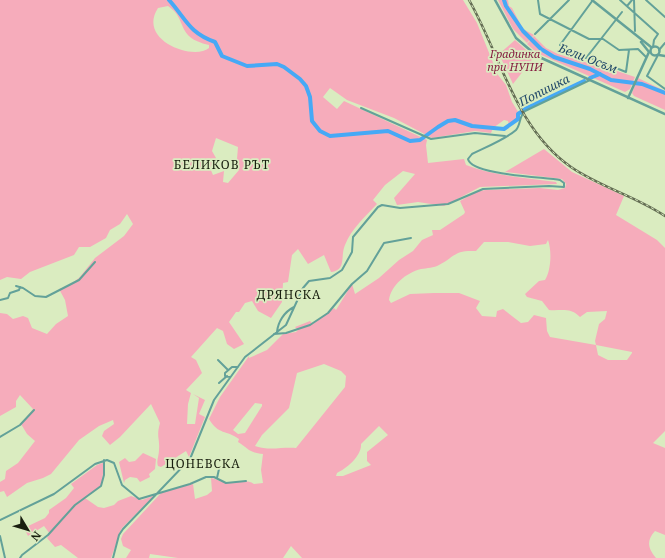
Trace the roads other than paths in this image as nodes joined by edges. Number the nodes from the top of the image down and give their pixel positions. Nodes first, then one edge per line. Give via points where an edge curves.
1 (495, 0) edge
2 (538, 0) edge
3 (569, 0) edge
4 (593, 0) edge
5 (620, 0) edge
6 (633, 0) edge
7 (646, 0) edge
8 (627, 6) junction
9 (622, 12) dead end
10 (634, 12) junction
11 (665, 17) edge
12 (549, 20) junction
13 (616, 20) junction
14 (571, 30) junction
15 (634, 33) junction
16 (535, 34) dead end
17 (601, 39) junction
18 (665, 43) edge
19 (652, 47) junction
20 (629, 50) junction
21 (649, 51) junction
22 (659, 53) junction
23 (653, 54) junction
24 (665, 56) edge
25 (646, 57) junction
26 (586, 58) junction
27 (644, 61) junction
28 (590, 80) junction
29 (665, 89) edge
30 (628, 98) junction
31 (361, 108) dead end
32 (665, 114) edge
33 (506, 136) junction
34 (411, 238) dead end
35 (95, 262) dead end
36 (16, 286) dead end
37 (20, 287) junction
38 (0, 300) edge
39 (295, 307) junction
40 (276, 333) junction
41 (218, 360) dead end
42 (238, 367) junction
43 (228, 370) junction
44 (227, 376) junction
45 (230, 377) junction
46 (218, 383) dead end
47 (34, 410) dead end
48 (0, 437) edge
49 (104, 460) junction
50 (218, 469) dead end
51 (217, 478) junction
52 (246, 481) dead end
53 (160, 492) junction
54 (0, 520) edge
55 (0, 536) edge
56 (5, 558) edge
57 (20, 558) edge
58 (113, 558) edge

1 - 28 street via 511,32 532,53
2 - 12 street via 540,14
3 - 12 street
4 - 13 street
4 - 14 street
5 - 8 street
6 - 8 street
6 - 10 street
7 - 11 street
8 - 10 street
9 - 13 street
10 - 15 street
10 - 19 street via 658,34
12 - 14 street
12 - 16 street
13 - 15 street
13 - 17 street
14 - 17 street via 589,39
14 - 26 street via 560,45
15 - 19 street
15 - 21 street
17 - 20 street via 619,50
17 - 26 street
18 - 22 street
19 - 21 street
19 - 22 street
20 - 25 street via 638,50
20 - 26 street via 626,72
21 - 23 street
21 - 25 street
22 - 23 street
22 - 24 street
22 - 29 street via 647,76
23 - 27 street
25 - 27 street
27 - 30 street
28 - 30 street
28 - 33 street via 525,111 521,114 517,128
30 - 32 street
31 - 33 street via 435,140 475,133
33 - 39 street via 469,156 469,163 501,174 560,180 564,186 484,189 440,205 400,208 380,205 353,237 352,252 342,270 330,278 315,279 306,284
34 - 40 street via 384,243 367,271 318,321 286,333
35 - 37 street via 78,280 46,296 34,296
36 - 37 street
37 - 38 street via 10,293 8,298
39 - 40 street via 286,325
39 - 40 street via 288,310 279,321
40 - 42 street via 251,351
41 - 43 street
42 - 43 street
42 - 45 street
43 - 44 street via 224,374
44 - 45 street
44 - 46 street
45 - 53 street via 211,406 192,456
47 - 48 street via 20,425
49 - 53 street via 114,463 122,485 137,499
49 - 54 street via 54,494
49 - 57 street via 101,486 75,505 48,535
50 - 51 street
51 - 52 street via 226,483
51 - 53 street via 206,477
53 - 58 street via 123,529
55 - 56 street

